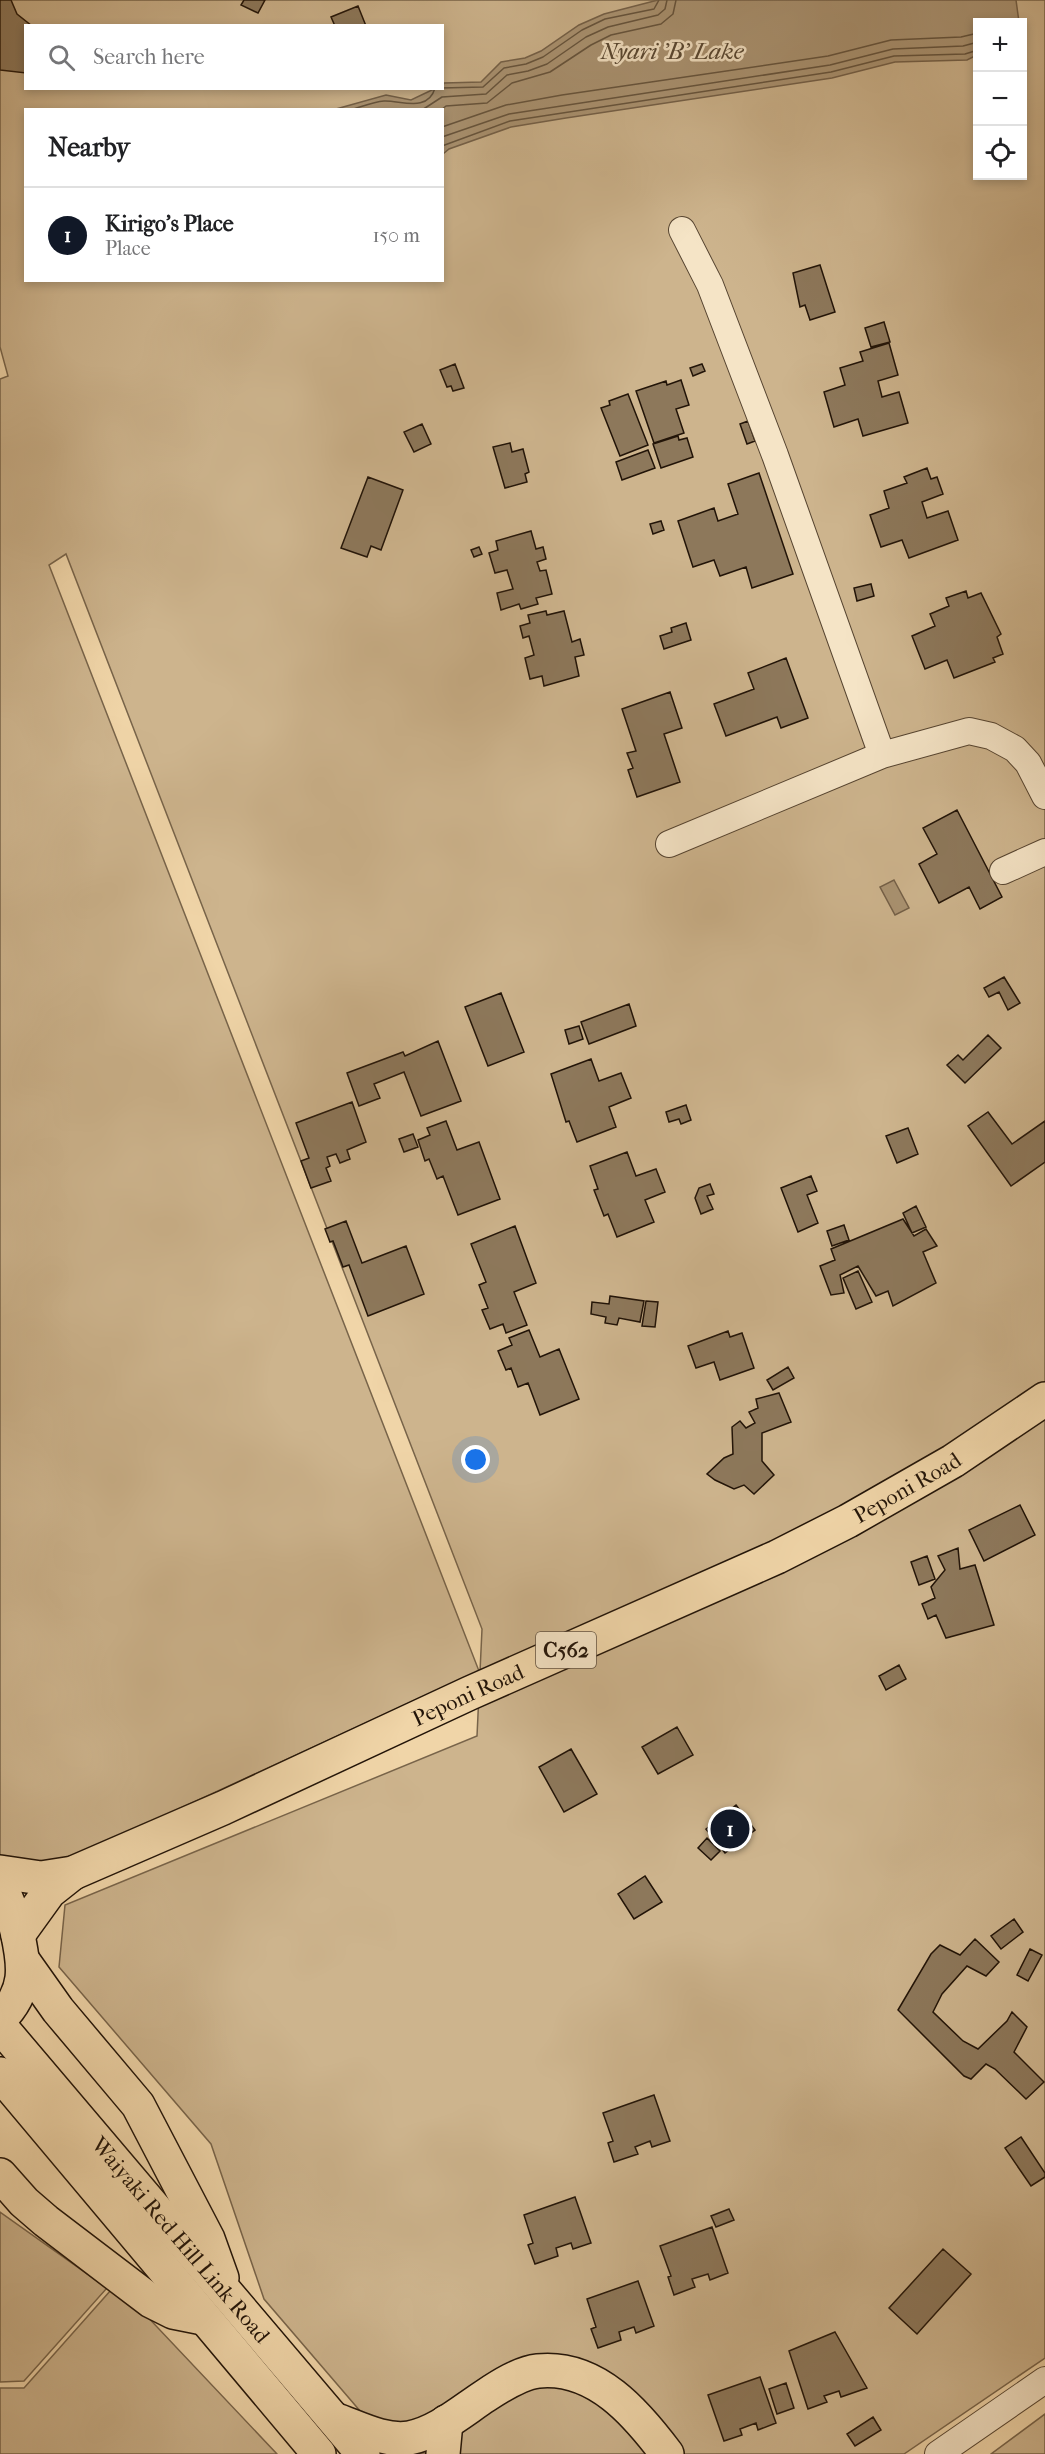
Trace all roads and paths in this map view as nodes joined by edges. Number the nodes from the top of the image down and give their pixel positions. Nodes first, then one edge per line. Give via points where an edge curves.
1 (682, 230) dead end
2 (882, 755) junction
3 (1045, 796) edge
4 (669, 844) dead end
5 (1045, 852) edge
6 (1003, 871) dead end
7 (1045, 1399) edge
8 (0, 1872) edge
9 (73, 1873) junction
10 (0, 1887) edge
11 (21, 1948) junction
12 (1, 2021) edge
13 (0, 2074) edge
14 (0, 2175) edge
15 (230, 2301) junction
16 (203, 2318) junction
17 (1045, 2380) edge
18 (333, 2419) junction
19 (445, 2438) edge
20 (319, 2454) edge
21 (363, 2454) edge
22 (667, 2454) edge
23 (938, 2454) edge

1 - 2 street via 710,285 775,455
2 - 3 street via 969,731 991,736 1028,763
2 - 4 street
5 - 6 street
7 - 9 main road, Peponi Road / C562 via 953,1461 777,1557
8 - 9 main road, Peponi Road / C562 via 41,1878
9 - 11 main road, Peponi Road / C562 via 49,1892
10 - 11 main road via 11,1909
11 - 12 main road via 22,1987
11 - 15 main road via 58,2010 138,2105 208,2239
12 - 15 main road, Waiyaki Red Hill Link Road
13 - 16 main road, Waiyaki Red Hill Link Road
14 - 16 main road via 46,2221 151,2301 172,2312
15 - 18 main road, Waiyaki Red Hill Link Road
16 - 20 main road, Waiyaki Red Hill Link Road
17 - 23 street
18 - 19 main road via 378,2435
18 - 21 main road, Waiyaki Red Hill Link Road
19 - 22 main road via 506,2382 538,2371 565,2373 617,2396

